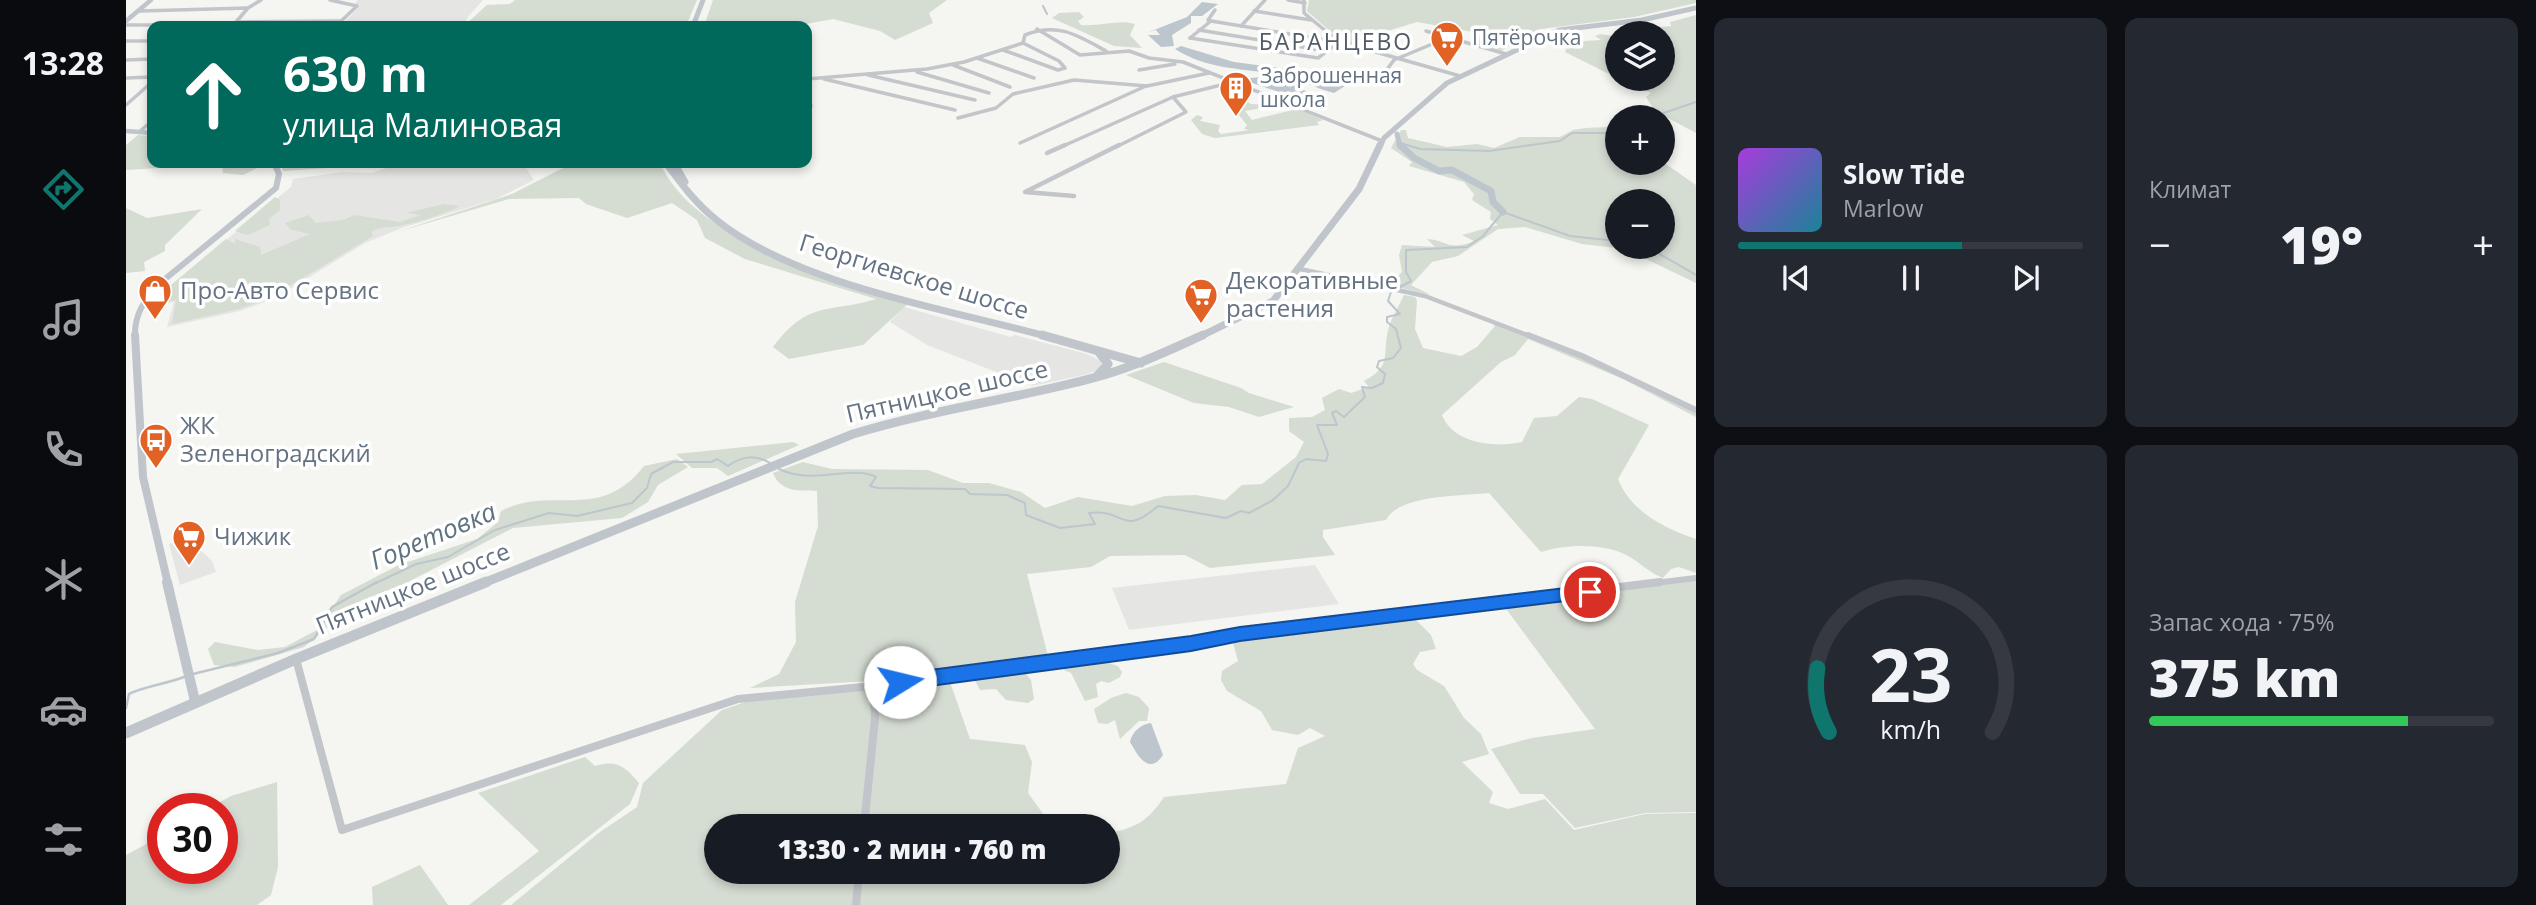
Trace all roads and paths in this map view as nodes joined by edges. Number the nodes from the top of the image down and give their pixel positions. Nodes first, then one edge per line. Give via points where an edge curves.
1 (151, 0) edge
2 (261, 0) edge
3 (330, 0) edge
4 (706, 0) edge
5 (1265, 0) edge
6 (1288, 0) edge
7 (343, 1) edge
8 (1304, 1) edge
9 (248, 8) junction
10 (1696, 8) edge
11 (140, 10) junction
12 (1215, 10) dead end
13 (1254, 11) junction
14 (1313, 20) junction
15 (237, 21) edge
16 (342, 21) edge
17 (698, 21) edge
18 (1210, 22) junction
19 (126, 23) edge
20 (147, 23) edge
21 (1241, 26) junction
22 (1037, 29) junction
23 (1199, 30) junction
24 (1426, 31) dead end
25 (1376, 35) dead end
26 (1449, 37) junction
27 (126, 41) edge
28 (147, 41) edge
29 (1339, 42) junction
30 (1023, 43) junction
31 (1350, 44) junction
32 (1001, 50) junction
33 (1327, 51) junction
34 (1108, 52) junction
35 (1506, 54) junction
36 (976, 57) junction
37 (1398, 58) junction
38 (147, 59) edge
39 (126, 60) edge
40 (1181, 62) junction
41 (952, 64) junction
42 (907, 69) junction
43 (1139, 70) dead end
44 (860, 73) junction
45 (1212, 73) junction
46 (1460, 76) junction
47 (819, 77) junction
48 (126, 78) edge
49 (812, 78) edge
50 (1034, 78) dead end
51 (147, 80) edge
52 (1235, 82) junction
53 (1366, 82) dead end
54 (147, 85) edge
55 (1010, 86) dead end
56 (1147, 86) junction
57 (989, 93) dead end
58 (126, 97) edge
59 (135, 97) junction
60 (1173, 97) junction
61 (975, 100) dead end
62 (126, 105) edge
63 (955, 110) dead end
64 (958, 118) dead end
65 (147, 125) edge
66 (126, 131) edge
67 (139, 132) junction
68 (147, 132) edge
69 (1382, 141) junction
70 (1020, 143) dead end
71 (1047, 153) dead end
72 (276, 168) edge
73 (669, 168) edge
74 (677, 168) edge
75 (1074, 196) dead end
76 (1300, 269) junction
77 (1095, 349) junction
78 (1145, 361) junction
79 (1093, 378) junction
80 (1696, 410) edge
81 (1696, 578) edge
82 (296, 659) junction
83 (873, 686) junction
84 (195, 701) junction
85 (126, 733) edge
86 (865, 814) edge
87 (858, 884) edge
88 (856, 905) edge

1 - 11 main road
2 - 9 street
3 - 7 street
4 - 17 main road
5 - 13 street
6 - 8 street
7 - 16 street via 357,6
8 - 14 street via 1304,13
9 - 11 street
9 - 15 street
10 - 35 main road, Пятницкое шоссе via 1563,29
11 - 19 main road
12 - 18 street
13 - 14 street
13 - 21 street
14 - 29 street
18 - 21 street
18 - 23 street
19 - 20 street
21 - 29 street
22 - 30 street via 1025,35
22 - 34 street via 1063,27
22 - 34 street via 1080,55
23 - 33 street
23 - 33 street via 1190,38 1318,58
24 - 26 street
25 - 31 street
26 - 35 street
26 - 37 street
27 - 28 street
29 - 31 street
29 - 33 street
30 - 32 street
30 - 32 street via 1065,68 1058,70
31 - 37 street
32 - 36 street
34 - 40 street via 1129,51
35 - 46 main road, Пятницкое шоссе
36 - 41 street
36 - 50 street
37 - 46 street
37 - 53 street
38 - 39 street
40 - 43 street
40 - 45 street
41 - 42 street
41 - 55 street
42 - 44 street
42 - 57 street
44 - 47 street
44 - 61 street
45 - 52 street
45 - 56 street
46 - 69 main road, Пятницкое шоссе
47 - 49 street
47 - 63 street
48 - 51 street
52 - 60 street
52 - 69 street
54 - 59 street
56 - 64 street via 1074,80 1013,94 996,108
56 - 70 street
58 - 59 street
59 - 62 street
60 - 71 street
60 - 75 street via 1186,112 1025,192
65 - 67 street
66 - 67 main road
67 - 68 main road
69 - 76 main road, Пятницкое шоссе via 1359,189
72 - 84 main road via 276,188 159,284 145,299 134,323 143,477
73 - 77 main road, Георгиевское шоссе via 707,211 749,240 788,259 884,292
74 - 78 main road, Георгиевское шоссе via 691,190 724,217 816,265
76 - 78 main road, Пятницкое шоссе via 1266,306
76 - 80 street via 1425,296 1582,356
77 - 78 main road, Георгиевское шоссе
77 - 79 main road via 1108,364
78 - 79 main road, Пятницкое шоссе
79 - 82 main road, Пятницкое шоссе via 853,434
81 - 83 street via 1240,634
82 - 83 street via 342,830 738,699
82 - 84 main road, Пятницкое шоссе
83 - 86 street via 875,719
84 - 85 main road, Пятницкое шоссе
87 - 88 street

